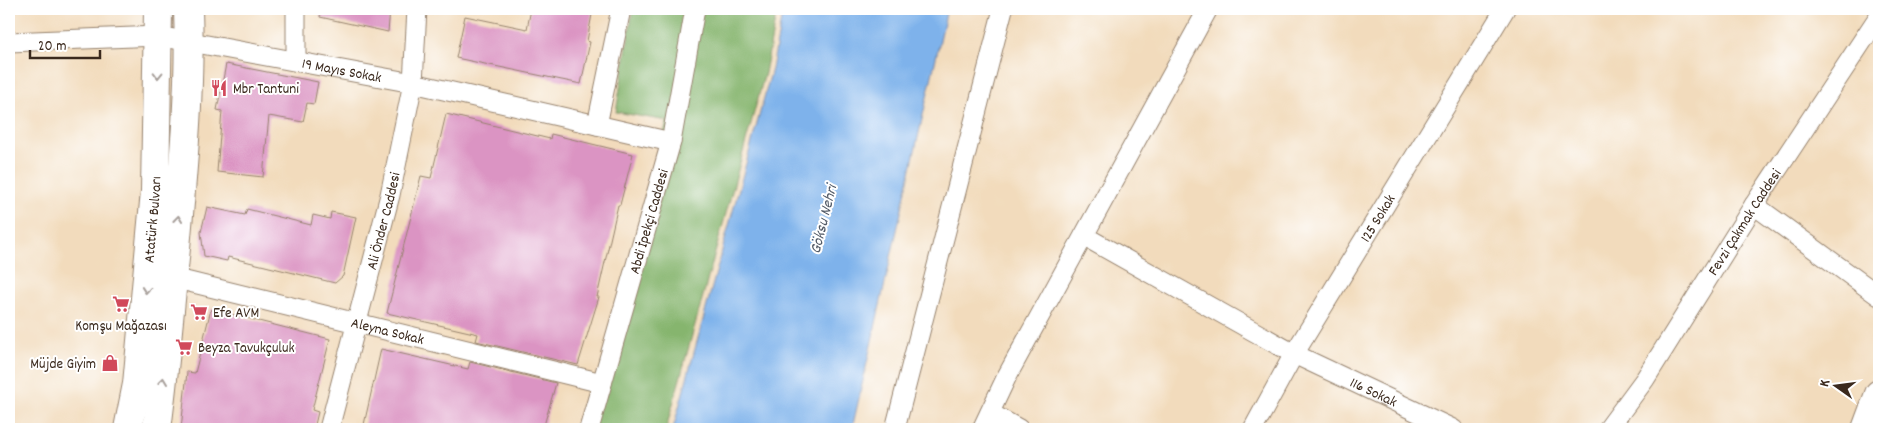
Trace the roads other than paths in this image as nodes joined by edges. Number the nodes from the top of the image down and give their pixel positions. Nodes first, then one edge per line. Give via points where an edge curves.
1 (158, 9) edge
2 (188, 9) edge
3 (296, 9) edge
4 (417, 9) edge
5 (621, 9) edge
6 (695, 9) edge
7 (1003, 9) edge
8 (1208, 9) edge
9 (1505, 9) edge
10 (1879, 16) edge
11 (158, 36) junction
12 (9, 42) edge
13 (190, 42) junction
14 (296, 61) junction
15 (413, 83) junction
16 (597, 125) junction
17 (671, 142) junction
18 (1754, 205) junction
19 (1084, 236) junction
20 (173, 278) junction
21 (1879, 296) edge
22 (358, 323) junction
23 (1294, 354) junction
24 (602, 383) junction
25 (1879, 394) edge
26 (986, 421) edge
27 (128, 429) edge
28 (157, 429) edge
29 (329, 429) edge
30 (589, 429) edge
31 (895, 429) edge
32 (1019, 429) edge
33 (1253, 429) edge
34 (1453, 429) edge
35 (1608, 429) edge
36 (1866, 429) edge

1 - 11 main road, Atatürk Bulvarı
2 - 13 main road
3 - 14 street
4 - 15 street, Ali Önder Caddesi
5 - 16 street
6 - 17 street, Abdi İpekçi Caddesi
7 - 31 street
8 - 19 street
9 - 23 street, 125 Sokak
10 - 18 street, Fevzi Çakmak Caddesi
11 - 12 street, 19 Mayıs Sokak
11 - 13 street, 19 Mayıs Sokak
11 -> 27 main road, Atatürk Bulvarı via 155,191 136,384
13 - 14 street, 19 Mayıs Sokak
20 -> 13 main road
14 - 15 street, 19 Mayıs Sokak
15 - 16 street, 19 Mayıs Sokak
15 - 22 street, Ali Önder Caddesi via 390,195
16 - 17 street, 19 Mayıs Sokak
17 - 24 street, Abdi İpekçi Caddesi
18 - 21 street
18 - 35 street, Fevzi Çakmak Caddesi via 1645,379
19 - 23 street, 116 Sokak
19 - 26 street via 1007,376
20 - 22 street, Aleyna Sokak
28 -> 20 main road
22 - 24 street, Aleyna Sokak
22 - 29 street, Ali Önder Caddesi
23 - 33 street, 125 Sokak
23 - 34 street, 116 Sokak
24 - 30 street, Abdi İpekçi Caddesi
25 - 36 main road
26 - 32 street

